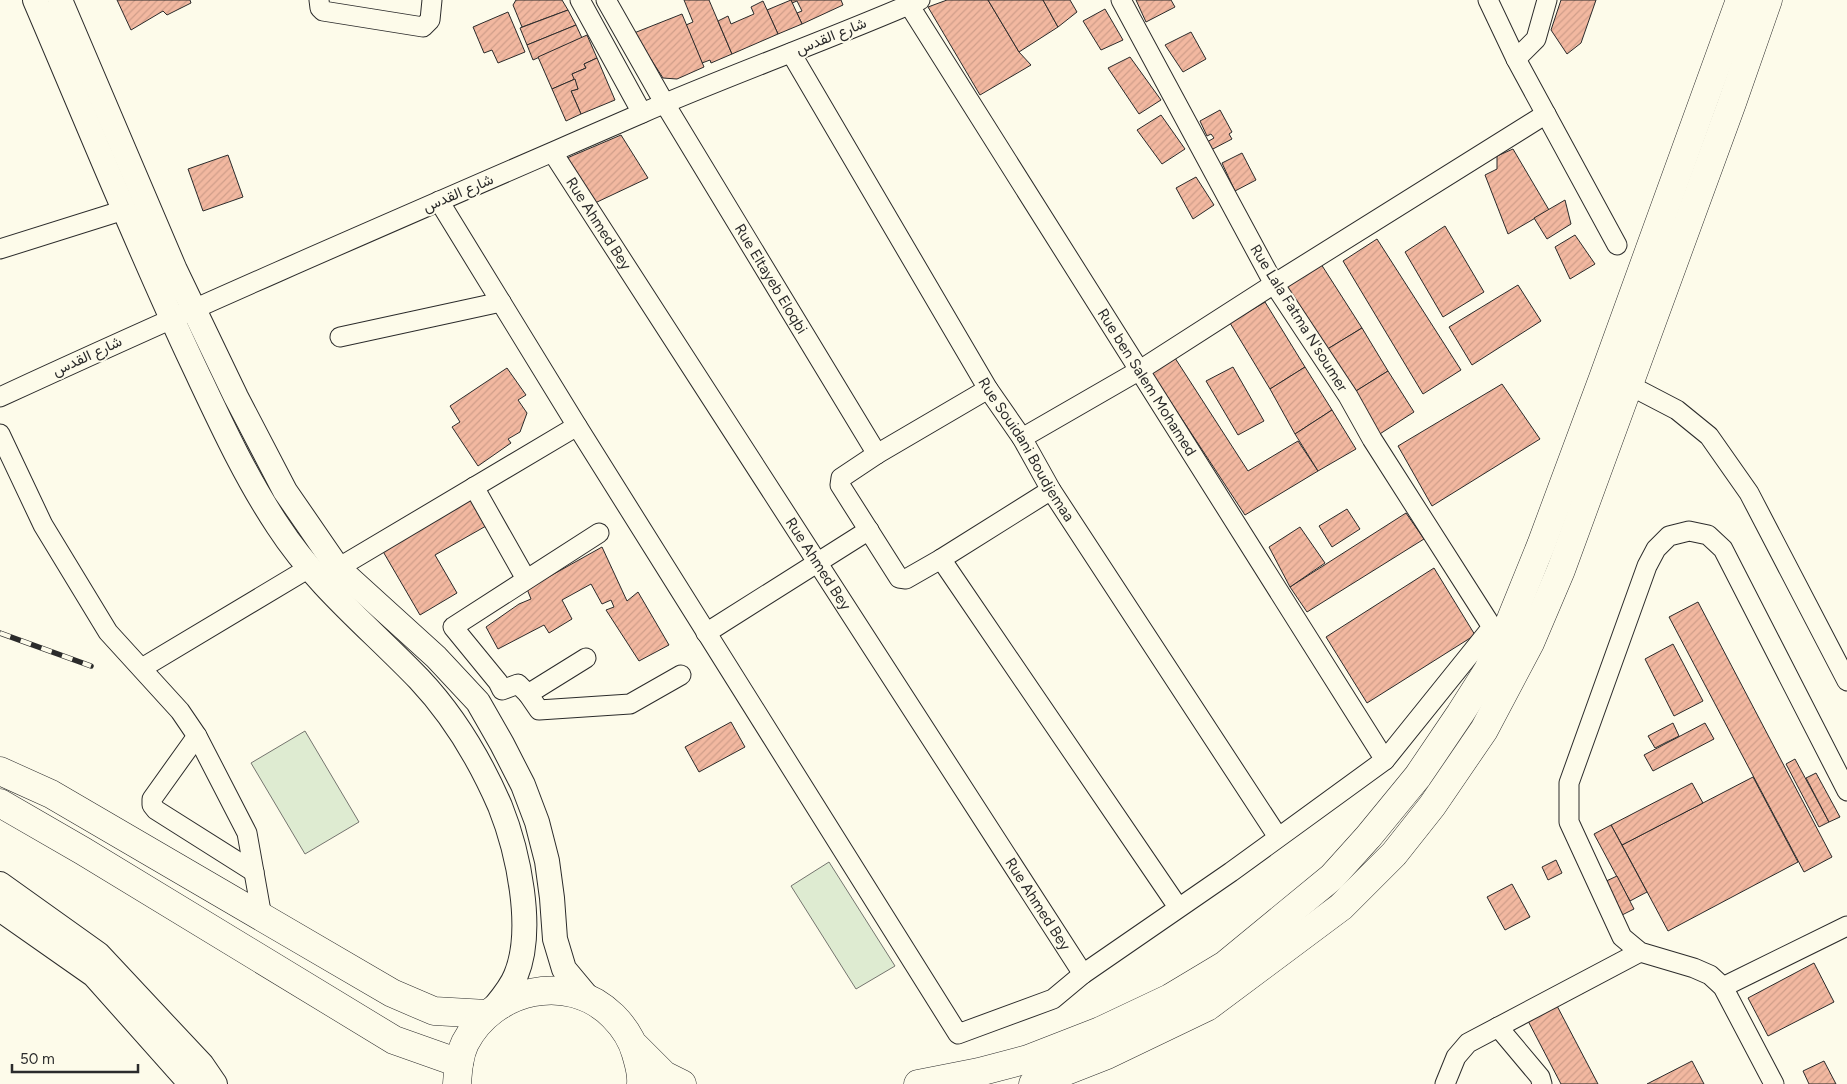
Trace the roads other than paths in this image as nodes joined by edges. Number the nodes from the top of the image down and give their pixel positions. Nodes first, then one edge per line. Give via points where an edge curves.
1 (35, 0) edge
2 (60, 0) edge
3 (319, 0) edge
4 (432, 0) edge
5 (580, 0) edge
6 (606, 0) edge
7 (1121, 0) edge
8 (1488, 0) edge
9 (1547, 0) edge
10 (1740, 0) edge
11 (1768, 0) edge
12 (914, 2) edge
13 (790, 53) junction
14 (1516, 59) junction
15 (664, 104) junction
16 (642, 113) junction
17 (1546, 114) junction
18 (553, 153) junction
19 (440, 201) junction
20 (124, 210) junction
21 (1616, 245) dead end
22 (0, 249) edge
23 (1274, 284) junction
24 (501, 302) junction
25 (194, 308) junction
26 (171, 318) junction
27 (340, 337) dead end
28 (1140, 370) junction
29 (1616, 382) junction
30 (988, 389) junction
31 (0, 396) edge
32 (577, 426) junction
33 (0, 434) edge
34 (1022, 438) junction
35 (877, 454) junction
36 (474, 487) junction
37 (1051, 490) junction
38 (869, 530) junction
39 (599, 533) dead end
40 (941, 560) junction
41 (817, 563) junction
42 (309, 568) junction
43 (338, 568) junction
44 (526, 579) junction
45 (407, 629) junction
46 (706, 633) junction
47 (391, 652) junction
48 (586, 658) dead end
49 (142, 668) junction
50 (681, 675) dead end
51 (1847, 681) edge
52 (528, 694) junction
53 (197, 736) junction
54 (1385, 760) junction
55 (0, 770) edge
56 (1847, 791) edge
57 (0, 804) edge
58 (1278, 837) junction
59 (254, 872) junction
60 (0, 884) edge
61 (1178, 907) junction
62 (0, 909) edge
63 (262, 917) junction
64 (1847, 926) edge
65 (1640, 952) junction
66 (1083, 974) junction
67 (1723, 987) junction
68 (588, 999) junction
69 (490, 1011) junction
70 (1498, 1027) junction
71 (634, 1044) junction
72 (458, 1074) edge
73 (192, 1084) edge
74 (216, 1084) edge
75 (641, 1084) edge
76 (682, 1084) edge
77 (918, 1084) edge
78 (1033, 1084) edge
79 (1445, 1084) edge
80 (1542, 1084) edge
81 (1774, 1084) edge

1 - 20 main road
2 - 25 main road
3 - 4 street via 323,11 422,27 430,20
5 - 16 street
6 - 15 street, Rue Eltayeb Eloqbi
7 - 23 street, Rue Lala Fatma N'soumer
8 - 14 street
9 - 14 street via 1536,39
10 - 29 highway
11 - 29 highway via 1732,103
12 - 13 street, شارع القدس
12 - 28 street, Rue ben Salem Mohamed
13 - 15 street, شارع القدس
13 - 30 street, Rue Souidani Boudjemaa
14 - 17 street
15 - 16 street, شارع القدس
15 - 35 street, Rue Eltayeb Eloqbi
16 - 18 street, شارع القدس
17 - 21 street
17 - 23 street
18 - 19 street, شارع القدس
18 - 41 street, Rue Ahmed Bey
19 - 24 street
19 - 25 street, شارع القدس
20 - 22 street
20 - 26 main road
23 - 28 street
23 - 54 street, Rue Lala Fatma N'soumer via 1492,627
24 - 27 street
24 - 32 street
25 - 26 street, شارع القدس
25 - 43 main road via 285,491
26 - 31 street, شارع القدس
26 - 42 main road via 267,510 295,553
28 - 34 street
28 - 54 street, Rue ben Salem Mohamed
29 - 51 street via 1677,410 1709,436 1749,493
29 - 77 highway via 1488,670 1418,776 1332,877 1225,965 1170,998 1100,1031 1028,1059
29 - 78 highway via 1562,570 1530,643 1484,730 1432,806 1394,854 1341,907 1207,1007 1107,1055
30 - 34 street, Rue Souidani Boudjemaa
30 - 35 street
32 - 36 street
32 - 46 street
33 - 49 street via 43,525 108,632
34 - 37 street, Rue Souidani Boudjemaa
35 - 38 street via 839,481
36 - 43 street
36 - 44 street
37 - 40 street
37 - 58 street, Rue Souidani Boudjemaa
38 - 40 street via 899,578 906,579
38 - 41 street
39 - 44 street
40 - 61 street
41 - 46 street
41 - 66 street, Rue Ahmed Bey
42 - 47 main road
42 - 49 street
43 - 45 main road
44 - 52 street via 453,627 502,690 518,684
45 - 47 main road
45 - 68 main road via 478,702 523,786 537,822 546,862 555,938 564,969
46 - 66 street via 958,1034 1053,999
47 - 69 main road via 420,681 459,729 500,806 511,842 521,880 525,916 522,955 510,988
48 - 52 street
49 - 53 street via 180,711
50 - 52 street via 630,704 539,710
53 - 59 street via 247,833
53 - 59 street via 152,800 152,805
54 - 58 street
55 - 63 highway via 51,794
56 - 65 street via 1723,548 1708,534 1689,531 1669,536 1656,548 1647,566 1569,783 1569,822 1622,937
57 - 72 highway via 83,850 394,1040
58 - 61 street
59 - 63 street
60 - 74 main road via 98,954
61 - 66 street
62 - 73 main road via 94,975
63 - 69 highway via 401,997 434,1011
64 - 67 street
65 - 67 street via 1694,968 1710,975
65 - 70 street
67 - 81 street
68 - 69 highway via 564,991 540,990 515,996
68 - 71 highway via 607,1010
69 - 72 highway via 464,1045
70 - 79 street via 1468,1043 1456,1057
70 - 80 street via 1540,1077
71 - 75 highway via 642,1073
71 - 76 highway via 664,1075

